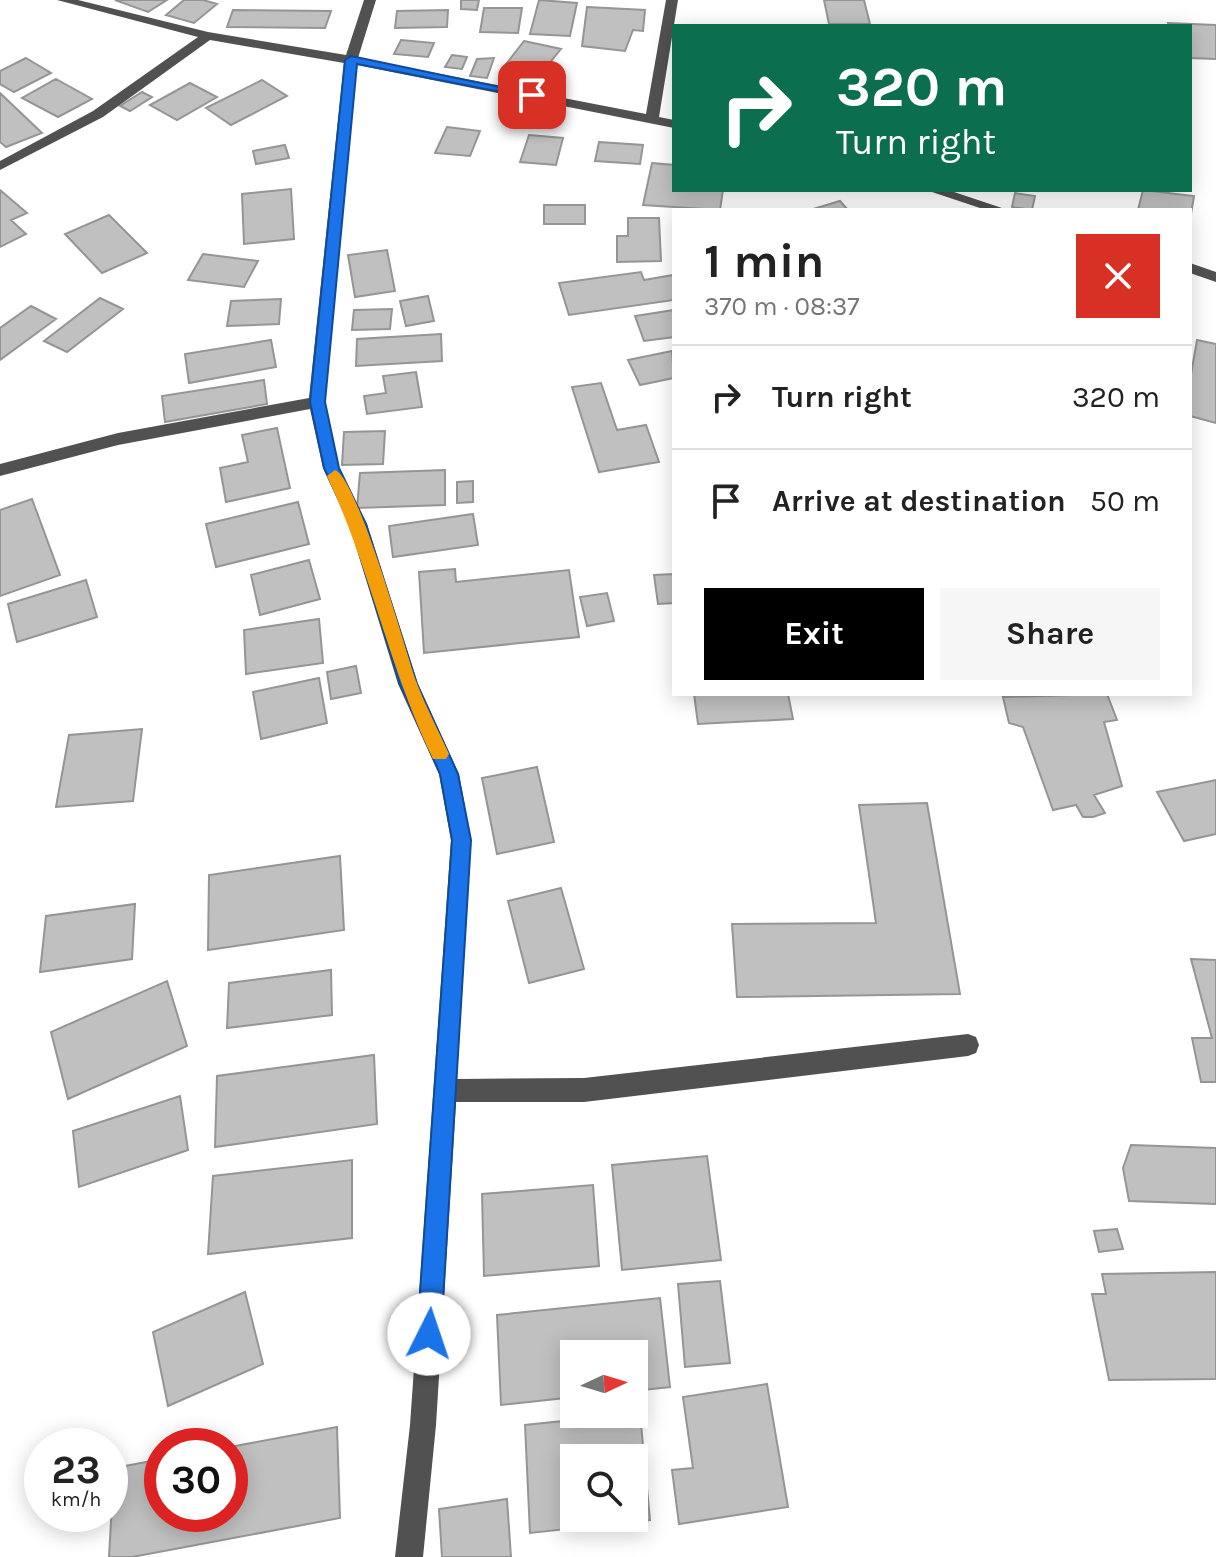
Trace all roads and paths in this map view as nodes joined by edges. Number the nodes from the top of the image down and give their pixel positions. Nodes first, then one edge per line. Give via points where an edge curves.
1 (63, 0) edge
2 (370, 0) edge
3 (672, 0) edge
4 (208, 36) junction
5 (351, 60) junction
6 (652, 118) junction
7 (672, 123) edge
8 (0, 166) edge
9 (940, 192) edge
10 (994, 208) edge
11 (1192, 269) edge
12 (1216, 277) edge
13 (317, 402) junction
14 (0, 470) edge
15 (968, 1045) dead end
16 (445, 1091) junction
17 (409, 1557) edge

1 - 4 street
2 - 5 street
3 - 6 street
4 - 5 street
4 - 8 street via 98,114
5 - 6 street
5 - 13 street
6 - 7 street
9 - 10 street
11 - 12 street
13 - 14 street via 147,432
13 - 16 street via 331,468 358,524 408,684 449,774 459,827
15 - 16 street via 584,1090
16 - 17 street

